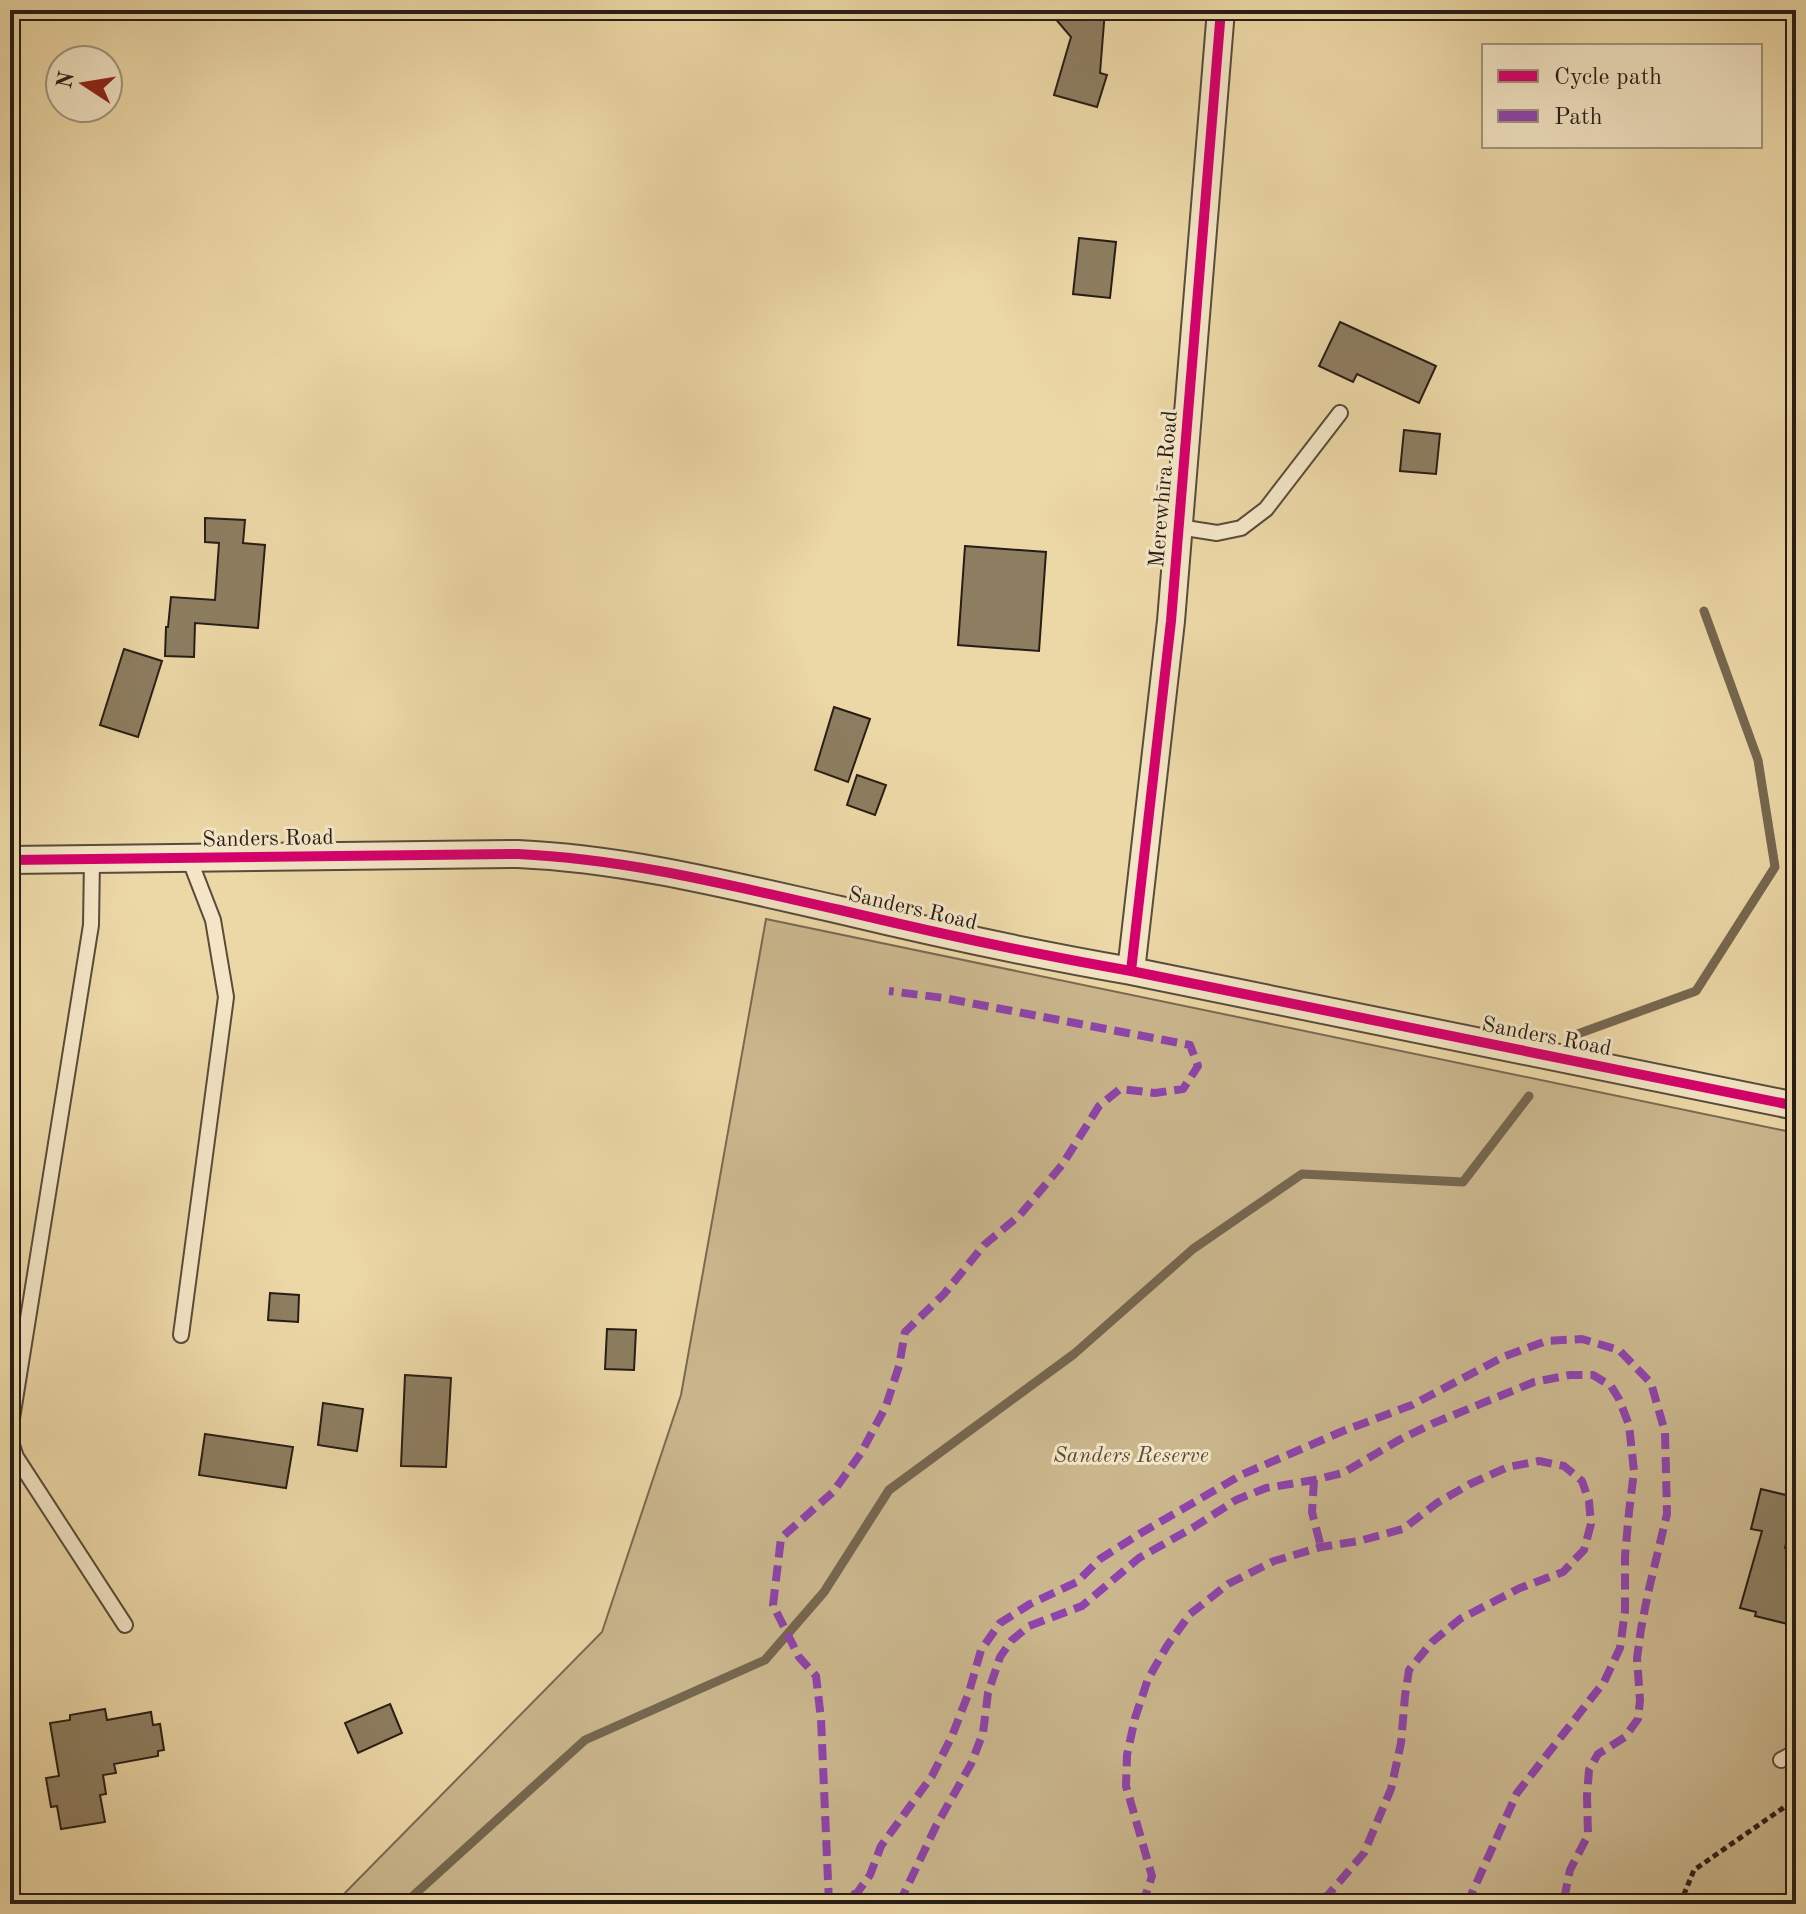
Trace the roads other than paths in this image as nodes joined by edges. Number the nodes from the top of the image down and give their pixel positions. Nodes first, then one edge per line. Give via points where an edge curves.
1 (1221, 10) edge
2 (1340, 413) dead end
3 (1179, 527) junction
4 (189, 858) junction
5 (92, 859) junction
6 (10, 860) edge
7 (1131, 971) junction
8 (1796, 1106) edge
9 (181, 1335) dead end
10 (10, 1431) edge
11 (10, 1439) edge
12 (125, 1625) dead end
13 (1796, 1752) edge
14 (1781, 1760) dead end

1 - 3 street, Merewhīra Road
2 - 3 lane via 1266,509 1241,528 1217,533
3 - 7 street, Merewhīra Road
4 - 5 street, Sanders Road
4 - 7 street, Sanders Road via 518,854 592,859
4 - 9 lane via 213,920 226,997
5 - 6 street, Sanders Road
5 - 10 lane via 91,925
7 - 8 street, Sanders Road
11 - 12 lane via 16,1457
13 - 14 lane

